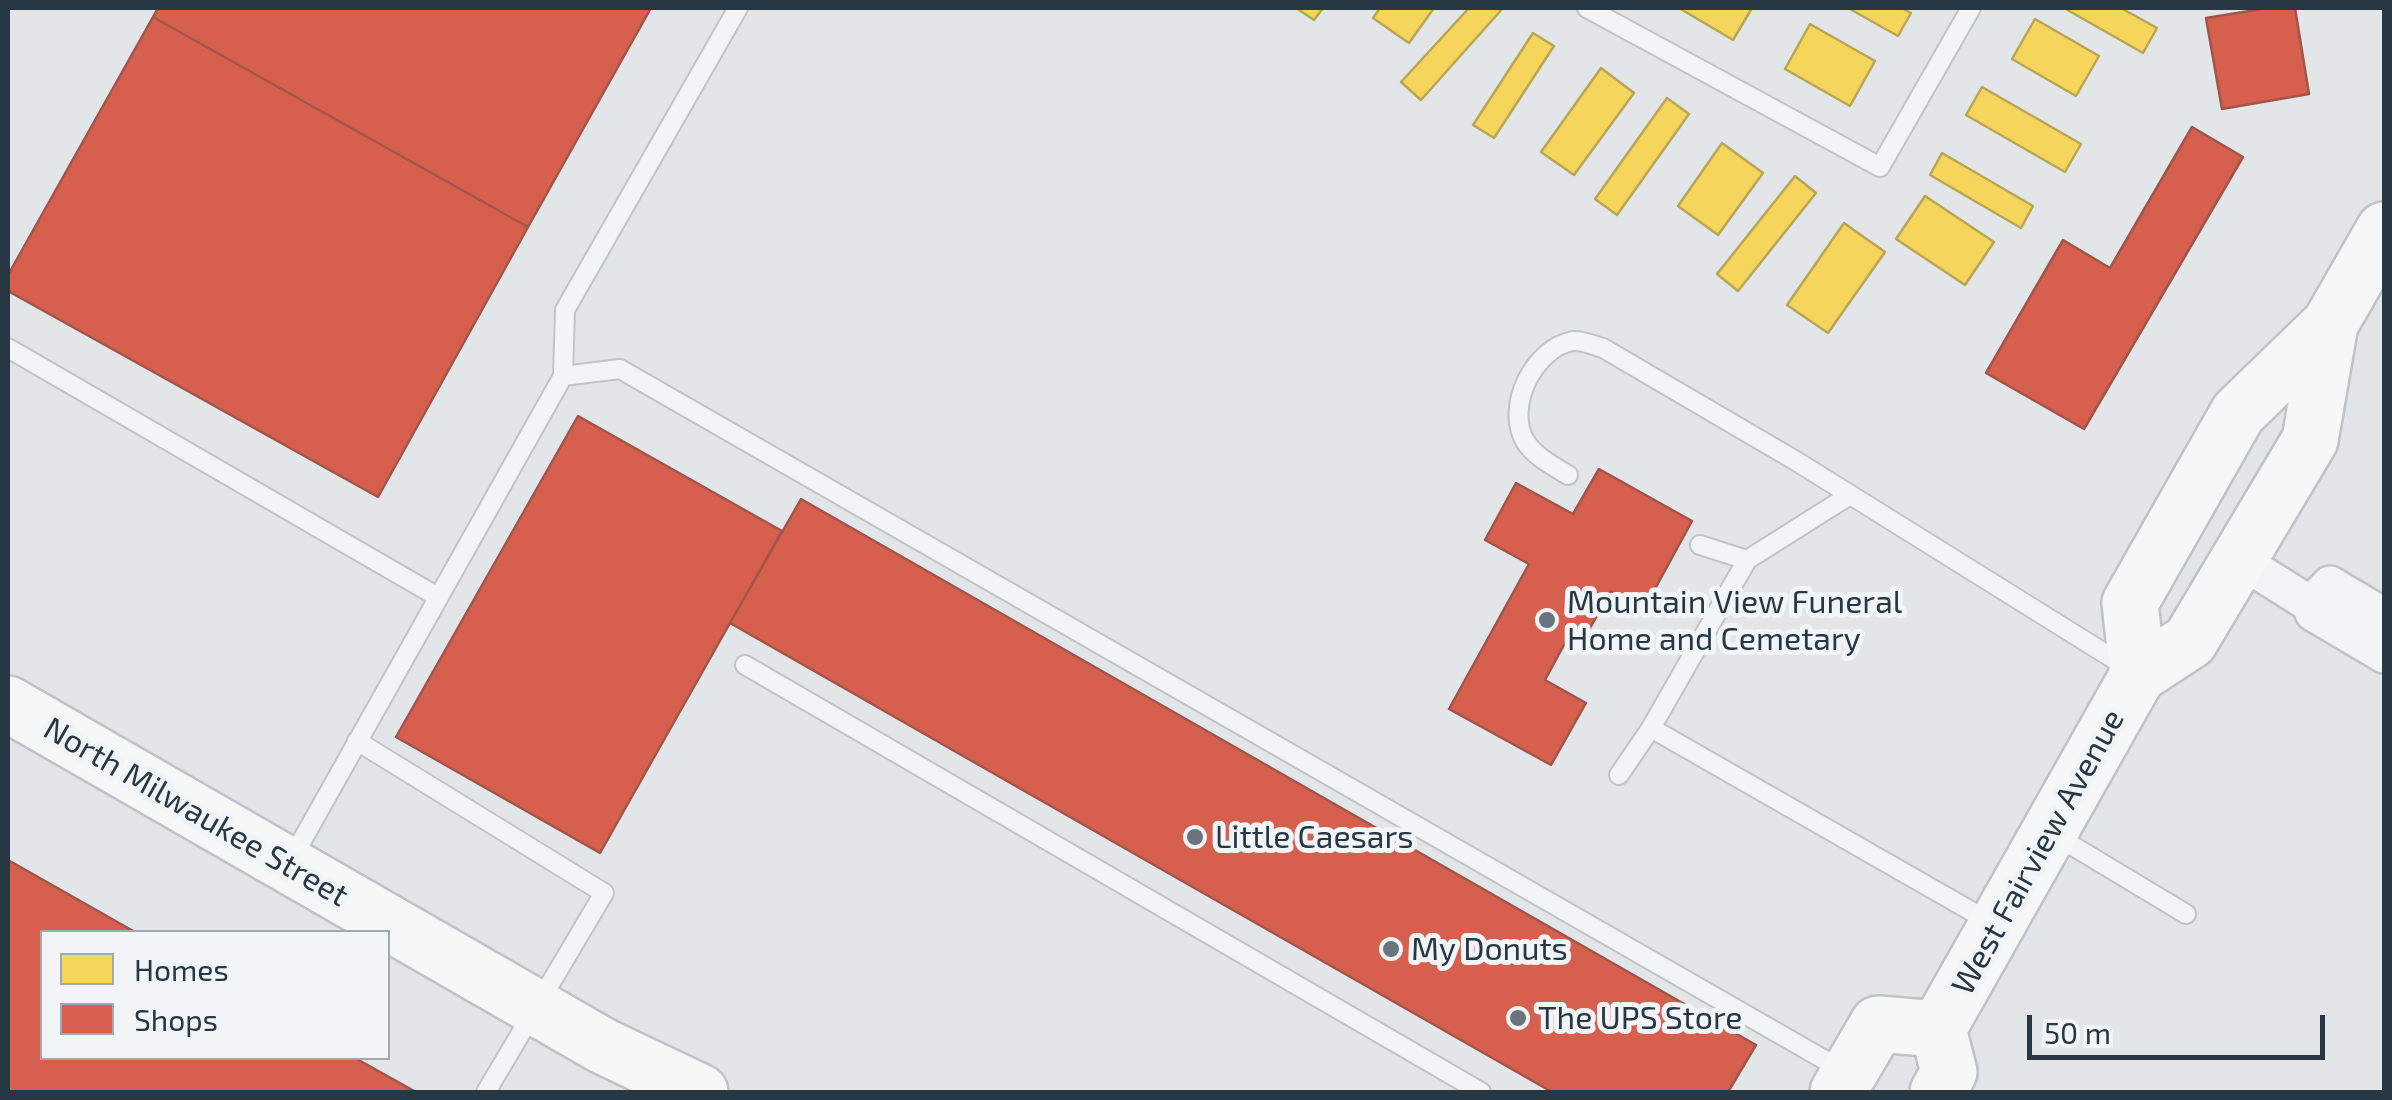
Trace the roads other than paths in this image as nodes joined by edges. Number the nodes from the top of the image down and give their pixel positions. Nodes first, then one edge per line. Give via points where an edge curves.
1 (738, 8) edge
2 (1591, 8) edge
3 (1971, 8) edge
4 (2384, 230) edge
5 (2330, 324) junction
6 (8, 348) edge
7 (563, 376) junction
8 (1568, 475) dead end
9 (1850, 495) junction
10 (1700, 545) dead end
11 (1747, 560) junction
12 (2240, 560) junction
13 (438, 597) junction
14 (2310, 604) junction
15 (2384, 616) edge
16 (2384, 654) edge
17 (746, 665) dead end
18 (2138, 674) junction
19 (8, 704) edge
20 (1652, 728) junction
21 (357, 741) junction
22 (1619, 775) dead end
23 (2049, 831) junction
24 (288, 866) junction
25 (2186, 914) dead end
26 (1996, 926) junction
27 (536, 1008) junction
28 (1938, 1029) junction
29 (1844, 1083) edge
30 (486, 1092) edge
31 (700, 1092) edge
32 (1480, 1092) edge
33 (1938, 1092) edge

1 - 7 lane via 564,310
2 - 3 lane via 1880,167
4 - 5 main road, West Fairview Avenue
5 - 12 main road, West Fairview Avenue via 2310,440
5 - 18 main road, West Fairview Avenue via 2238,414 2130,603
6 - 13 lane
7 - 13 lane
7 - 29 lane via 620,368
8 - 9 lane via 1526,440 1517,414 1532,372 1575,340 1604,348
9 - 11 lane
9 - 18 lane
10 - 11 lane
11 - 20 lane
12 - 14 street
12 - 18 main road, West Fairview Avenue via 2190,641
13 - 21 lane
14 - 15 street via 2330,584
14 - 16 street via 2313,614
17 - 32 lane
18 - 23 main road, West Fairview Avenue
19 - 24 main road, North Milwaukee Street
20 - 22 lane
20 - 26 lane
21 - 24 lane
21 - 27 lane via 604,893
23 - 25 lane
23 - 26 main road, West Fairview Avenue
24 - 27 main road, North Milwaukee Street
26 - 28 main road, West Fairview Avenue
27 - 30 lane
27 - 31 main road, North Milwaukee Street
28 - 29 main road, West Fairview Avenue via 1878,1024
28 - 33 main road, West Fairview Avenue via 1950,1072

